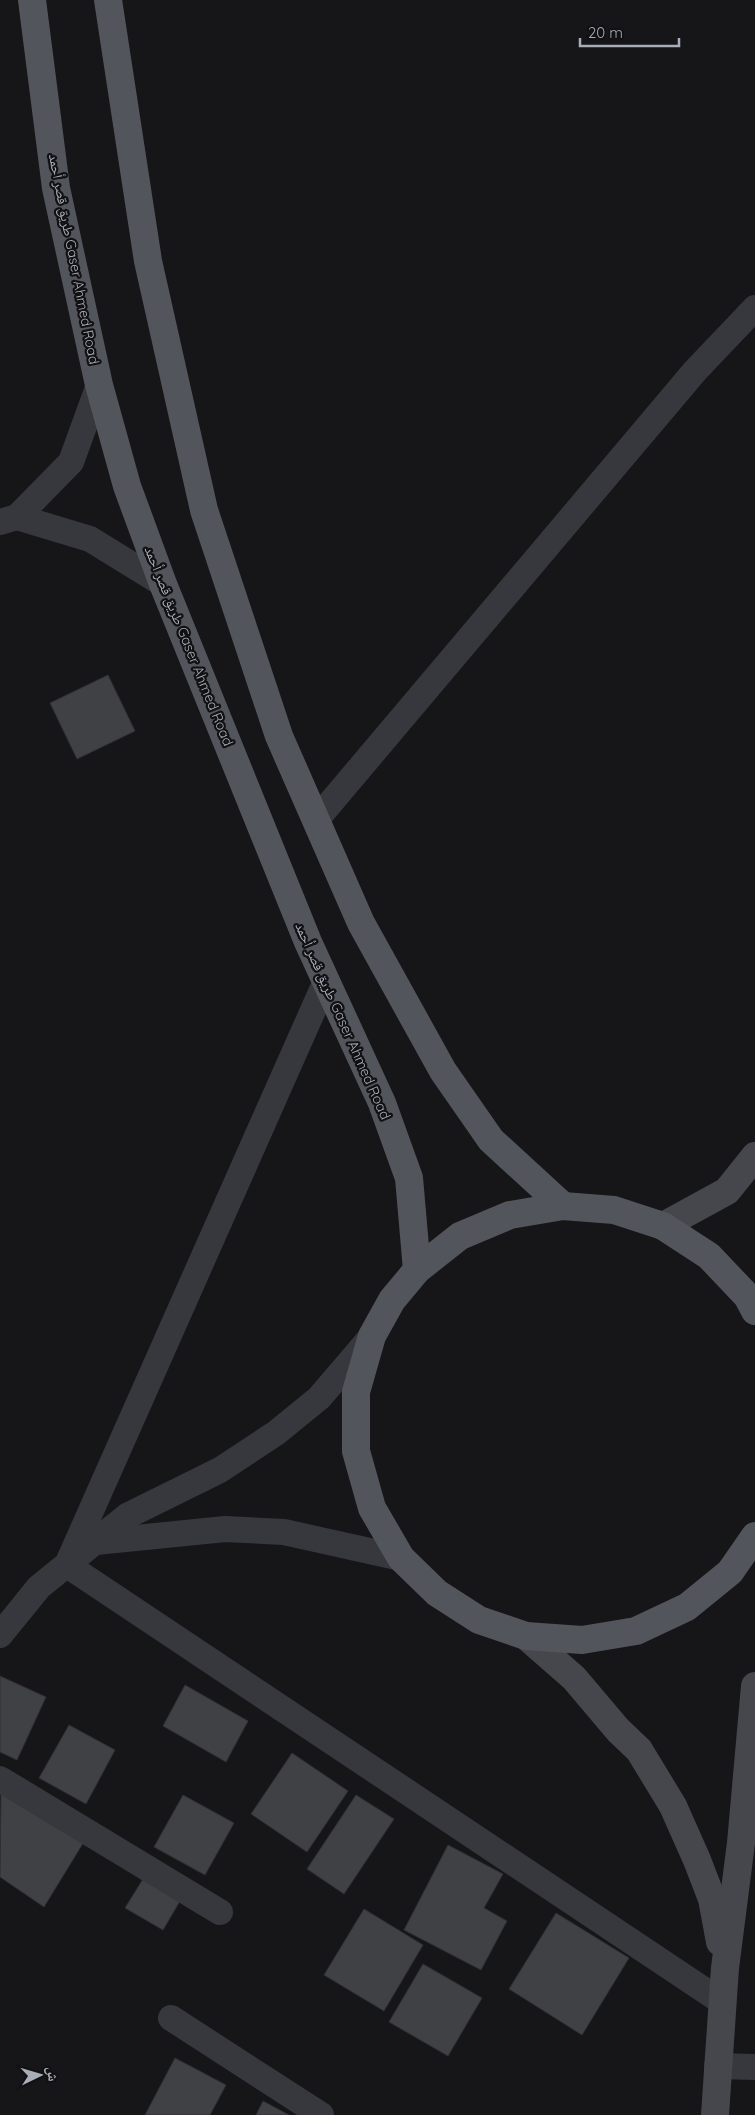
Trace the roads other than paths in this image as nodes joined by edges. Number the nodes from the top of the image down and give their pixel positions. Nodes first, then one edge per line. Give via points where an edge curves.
1 (32, 0) edge
2 (108, 0) edge
3 (755, 308) edge
4 (99, 385) junction
5 (8, 519) edge
6 (162, 584) junction
7 (316, 820) junction
8 (326, 981) junction
9 (755, 1156) edge
10 (564, 1206) junction
11 (663, 1226) junction
12 (417, 1270) junction
13 (755, 1311) edge
14 (372, 1336) junction
15 (755, 1536) edge
16 (96, 1542) junction
17 (401, 1558) junction
18 (67, 1565) junction
19 (0, 1635) edge
20 (526, 1636) junction
21 (755, 1686) edge
22 (0, 1779) edge
23 (220, 1912) dead end
24 (725, 1968) junction
25 (722, 2002) junction
26 (171, 2018) dead end
27 (717, 2066) junction
28 (755, 2067) edge
29 (321, 2115) edge
30 (715, 2115) edge

1 - 4 main road, طريق قصر أحمد Gaser Ahmed Road via 56,188
2 - 7 main road via 148,261 204,510 279,736
3 - 7 street via 695,371
4 - 5 street via 71,462
4 - 6 main road, طريق قصر أحمد Gaser Ahmed Road via 127,486
5 - 6 street via 90,539
6 - 8 main road, طريق قصر أحمد Gaser Ahmed Road
7 - 10 main road via 361,923 443,1070 491,1140
8 - 12 main road, طريق قصر أحمد Gaser Ahmed Road via 382,1103 409,1178
8 - 18 street
9 - 11 main road via 727,1191
10 - 11 main road via 614,1210
10 - 12 main road via 510,1214 468,1232
11 - 13 main road via 709,1256 747,1296
12 - 14 main road via 392,1300
14 - 16 street via 318,1398 276,1433 220,1470 127,1516
14 - 17 main road via 356,1392 356,1451 372,1508
15 - 20 main road via 730,1572 687,1607 636,1631 582,1640
16 - 17 street via 225,1529 284,1532
16 - 18 street
17 - 20 main road via 437,1593 472,1616
18 - 19 street via 39,1587
18 - 25 street
20 - 24 main road via 574,1678 639,1750 673,1806 712,1899
21 - 24 main road via 741,1843
22 - 23 street
24 - 25 main road
25 - 27 main road
26 - 29 street
27 - 28 street
27 - 30 main road

